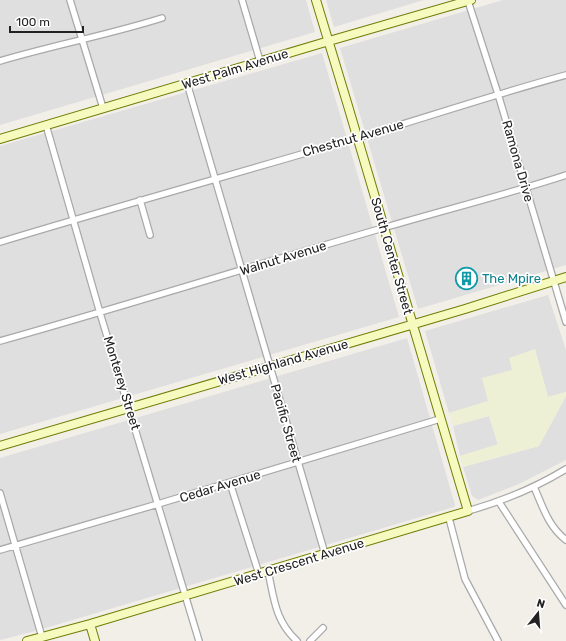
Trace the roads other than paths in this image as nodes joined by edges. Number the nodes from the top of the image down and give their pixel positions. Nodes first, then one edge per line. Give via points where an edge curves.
1 (70, 0) edge
2 (242, 0) edge
3 (316, 0) edge
4 (469, 0) edge
5 (162, 18) dead end
6 (82, 40) junction
7 (328, 40) junction
8 (0, 61) edge
9 (260, 61) junction
10 (566, 75) edge
11 (187, 84) junction
12 (498, 94) junction
13 (104, 108) junction
14 (46, 126) junction
15 (358, 138) junction
16 (0, 139) edge
17 (566, 176) edge
18 (214, 178) junction
19 (527, 188) junction
20 (140, 200) junction
21 (73, 220) junction
22 (384, 228) junction
23 (150, 235) dead end
24 (0, 242) edge
25 (242, 270) junction
26 (566, 277) edge
27 (554, 281) junction
28 (100, 313) junction
29 (566, 322) edge
30 (412, 324) junction
31 (0, 341) edge
32 (269, 365) junction
33 (129, 408) junction
34 (440, 419) junction
35 (0, 446) edge
36 (297, 462) junction
37 (566, 469) edge
38 (230, 483) junction
39 (534, 487) junction
40 (0, 493) edge
41 (499, 502) junction
42 (158, 504) junction
43 (468, 511) junction
44 (449, 518) junction
45 (566, 540) edge
46 (16, 545) junction
47 (0, 550) edge
48 (325, 554) junction
49 (268, 571) junction
50 (259, 574) junction
51 (185, 596) junction
52 (566, 605) edge
53 (90, 624) junction
54 (323, 628) dead end
55 (42, 637) junction
56 (27, 641) edge
57 (95, 641) edge
58 (198, 641) edge
59 (297, 641) edge
60 (310, 641) edge
61 (498, 641) edge

1 - 6 street
2 - 9 street
3 - 7 street, South Center Street
4 - 7 street, West Palm Avenue
4 - 12 street, Ramona Drive
5 - 6 street
6 - 8 street
6 - 13 street
7 - 9 street, West Palm Avenue
7 - 15 street, South Center Street
9 - 11 street, West Palm Avenue
10 - 12 street, Chestnut Avenue
11 - 13 street, West Palm Avenue
11 - 18 street, Pacific Street
12 - 15 street, Chestnut Avenue
12 - 19 street, Ramona Drive
13 - 14 street, West Palm Avenue
14 - 16 street, West Palm Avenue
14 - 21 street, Monterey Street
15 - 18 street, Chestnut Avenue
15 - 22 street, South Center Street
17 - 19 street, Walnut Avenue
18 - 20 street, Chestnut Avenue
18 - 25 street, Pacific Street
19 - 22 street, Walnut Avenue
19 - 27 street, Ramona Drive
20 - 21 street, Chestnut Avenue
20 - 23 street
21 - 24 street, Chestnut Avenue
21 - 28 street, Monterey Street
22 - 25 street, Walnut Avenue
22 - 30 street, South Center Street
25 - 28 street, Walnut Avenue
25 - 32 street, Pacific Street
26 - 27 street, West Highland Avenue
27 - 29 street, Ramona Drive
27 - 30 street, West Highland Avenue
28 - 31 street, Walnut Avenue
28 - 33 street, Monterey Street
30 - 32 street, West Highland Avenue
30 - 34 street, South Center Street
32 - 33 street, West Highland Avenue
32 - 36 street, Pacific Street
33 - 35 street, West Highland Avenue
33 - 42 street, Monterey Street
34 - 36 street, Cedar Avenue
34 - 43 street, South Center Street
36 - 38 street, Cedar Avenue
36 - 48 street, Pacific Street
37 - 39 street, West Crescent Avenue
38 - 42 street, Cedar Avenue
38 - 50 street
39 - 41 street, West Crescent Avenue
39 - 45 street via 550,524
40 - 46 street
41 - 43 street, West Crescent Avenue
41 - 52 street
42 - 46 street, Cedar Avenue
42 - 51 street, Monterey Street
43 - 44 street, West Crescent Avenue
44 - 48 street, West Crescent Avenue
44 - 61 street via 465,579
46 - 47 street, Cedar Avenue
46 - 55 street
48 - 49 street, West Crescent Avenue
49 - 50 street, West Crescent Avenue
49 - 59 street via 276,610 283,626
50 - 51 street, West Crescent Avenue
51 - 53 street, West Crescent Avenue
51 - 58 street, Monterey Street
53 - 55 street, West Crescent Avenue
53 - 57 street
54 - 60 street
55 - 56 street, West Crescent Avenue

